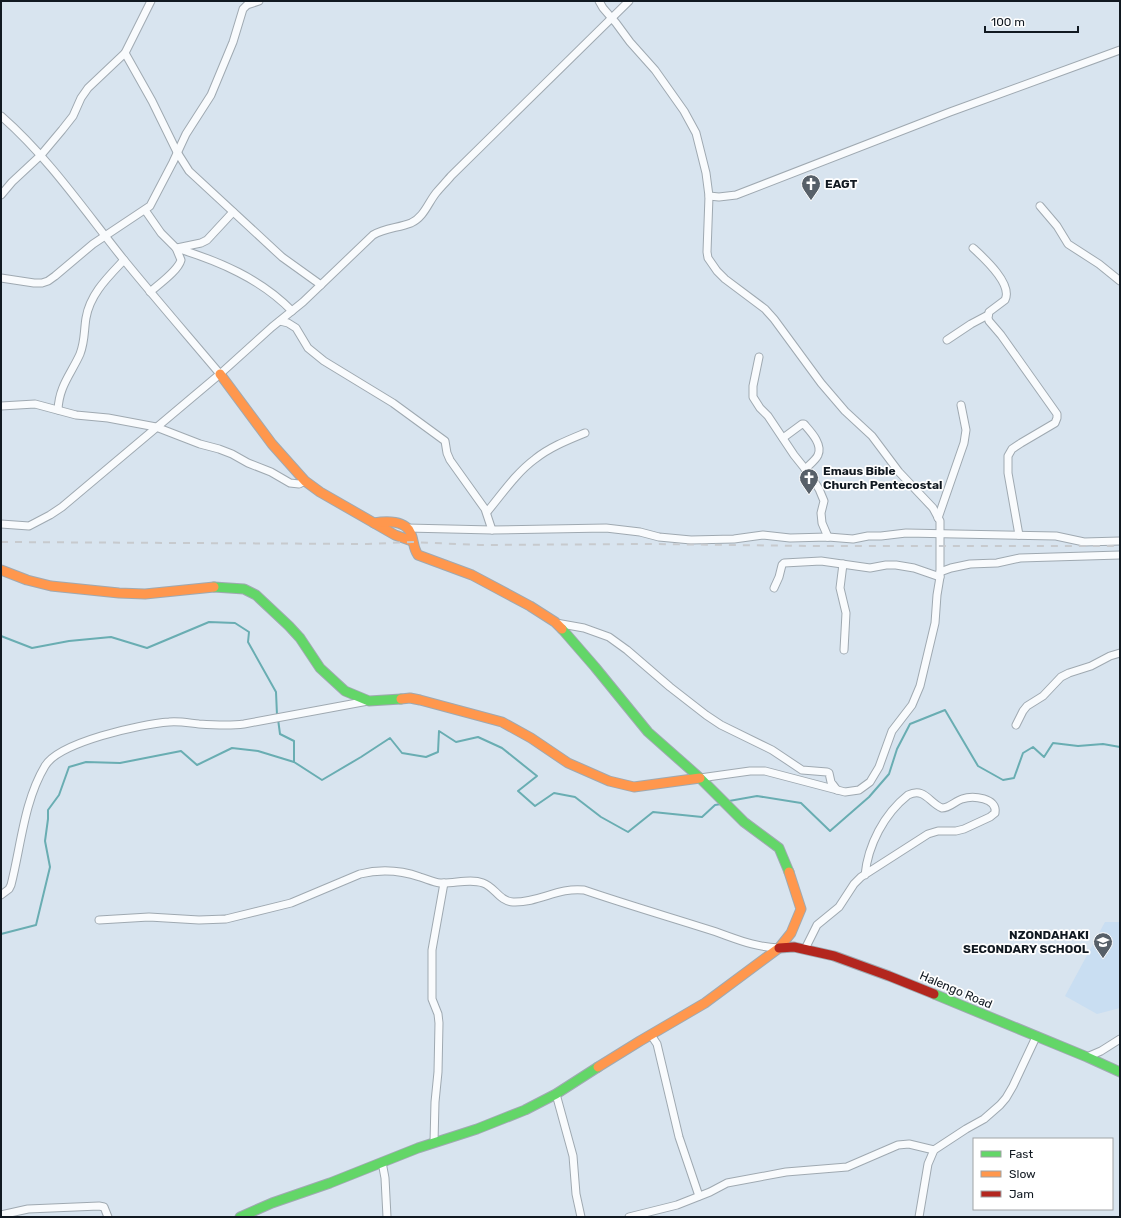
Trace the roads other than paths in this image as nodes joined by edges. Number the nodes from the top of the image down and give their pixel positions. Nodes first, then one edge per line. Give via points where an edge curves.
1 (152, 1) edge
2 (259, 1) edge
3 (600, 1) edge
4 (629, 1) edge
5 (612, 18) junction
6 (1120, 50) edge
7 (124, 53) junction
8 (1, 116) edge
9 (178, 152) junction
10 (41, 155) junction
11 (1, 195) edge
12 (709, 196) junction
13 (1040, 206) dead end
14 (145, 210) junction
15 (233, 212) junction
16 (105, 236) junction
17 (176, 248) junction
18 (973, 248) dead end
19 (124, 260) junction
20 (1, 278) edge
21 (1120, 281) edge
22 (321, 285) junction
23 (150, 292) junction
24 (292, 311) junction
25 (988, 315) junction
26 (280, 321) junction
27 (947, 340) dead end
28 (759, 357) dead end
29 (220, 374) junction
30 (961, 405) dead end
31 (1, 406) edge
32 (58, 410) junction
33 (156, 427) junction
34 (585, 433) dead end
35 (783, 438) junction
36 (805, 469) junction
37 (305, 480) junction
38 (487, 512) junction
39 (938, 518) junction
40 (374, 522) junction
41 (1, 524) edge
42 (407, 528) junction
43 (492, 530) junction
44 (940, 534) junction
45 (1019, 535) junction
46 (828, 537) junction
47 (412, 541) junction
48 (1120, 541) edge
49 (1120, 555) edge
50 (844, 564) junction
51 (1, 570) edge
52 (940, 575) junction
53 (774, 588) dead end
54 (555, 622) junction
55 (844, 650) dead end
56 (1120, 653) edge
57 (369, 701) junction
58 (1016, 725) dead end
59 (703, 781) junction
60 (837, 790) junction
61 (865, 875) junction
62 (444, 883) junction
63 (1, 895) edge
64 (99, 920) dead end
65 (779, 948) junction
66 (805, 949) junction
67 (651, 1035) junction
68 (1036, 1037) junction
69 (1120, 1039) edge
70 (1087, 1057) junction
71 (1120, 1072) edge
72 (556, 1094) junction
73 (434, 1142) junction
74 (934, 1150) junction
75 (382, 1162) junction
76 (699, 1196) junction
77 (1, 1215) edge
78 (108, 1217) edge
79 (240, 1217) edge
80 (387, 1217) edge
81 (581, 1217) edge
82 (629, 1217) edge
83 (919, 1217) edge

1 - 7 street
2 - 9 street via 247,4 243,9 217,82
3 - 5 street
4 - 5 street
5 - 12 street via 655,70 693,126 702,154
5 - 22 street via 447,180 417,219 373,235
6 - 12 street via 950,112 736,195
7 - 9 street
7 - 10 street via 88,88 68,123
8 - 10 street
9 - 14 street via 154,201
9 - 15 street via 189,171
10 - 11 street
10 - 16 street
12 - 39 street via 706,243 708,258 712,265 725,279 765,309 774,319 821,383 845,411 872,436 899,472 933,508
13 - 21 street via 1068,244
14 - 16 street
14 - 17 street via 161,233
15 - 17 street via 207,240
15 - 22 street via 291,264
16 - 19 street
16 - 20 street via 48,281 34,283
17 - 23 street via 181,260 179,264
17 - 24 street via 220,263 273,293
18 - 25 street via 991,266 1007,291 1005,300
19 - 23 street
19 - 32 street via 91,300 86,316 84,341 60,394
22 - 24 street
23 - 29 street
24 - 26 street
25 - 27 street
25 - 45 street via 989,321 1054,408 1057,418 1055,423 1012,449 1008,456 1007,465
26 - 29 street
26 - 38 street via 296,328 308,348 324,361 393,403 445,441 450,460
28 - 35 street via 753,397
29 - 33 street
29 - 37 street via 272,444
30 - 39 street via 966,437
31 - 32 street via 35,404
32 - 33 street
33 - 37 street via 232,454 290,483 298,484
33 - 41 street via 50,515 29,526
34 - 38 street via 534,459 515,477
35 - 36 street
35 - 36 street via 802,424 813,436 820,449
36 - 46 street via 822,495 822,523
37 - 40 street via 320,492
38 - 43 street
39 - 44 street
40 - 42 street via 392,523
40 - 47 street via 395,535
42 - 43 street
42 - 47 street
43 - 46 street via 614,529 691,540 764,535 790,538
44 - 45 street
44 - 46 street via 906,533 849,539
44 - 52 street
45 - 48 street via 1056,536 1084,542
47 - 54 street via 418,555 477,578
49 - 52 street via 1020,558 950,568
50 - 52 street via 870,568 886,565 914,568
50 - 53 street via 821,561 783,564
50 - 55 street via 840,588 846,613
51 - 57 street via 51,586 89,590 145,594 223,587 244,589 263,601 300,638 320,668 338,685
52 - 60 street via 933,632 923,678 915,700 892,731 870,782 859,790
54 - 59 street via 648,732
54 - 60 street via 609,637 706,715 772,750 802,770 829,773 831,782
56 - 58 street via 1061,677 1043,696 1027,706
57 - 59 street via 415,699 490,718 518,730 568,763 624,785 634,787
57 - 63 street via 227,726 164,723 102,735 78,744 56,756 46,765 33,792 24,821 11,885
59 - 60 street via 750,771 765,771
59 - 65 street via 744,822 779,848 801,909 791,933
61 - 61 street via 866,861 873,842 889,816 908,795 920,792 942,808 967,798 987,800 995,806 995,813 990,817 964,830 928,834
61 - 66 street via 854,884 840,906 816,925
62 - 64 street via 387,870 360,874 287,905 226,919 149,917
62 - 65 street via 481,882 492,888 501,898 513,902 537,899 569,889 584,890 747,944
62 - 73 street via 432,950 432,999 439,1023
65 - 66 street, Halengo Road
65 - 67 street via 705,1003
66 - 68 street, Halengo Road via 834,956 889,976
67 - 72 street
67 - 76 street via 659,1050 679,1137
68 - 70 street, Halengo Road
68 - 74 street via 1013,1086 1000,1105 984,1119
69 - 70 street via 1101,1052
70 - 71 street, Halengo Road
72 - 73 street via 525,1110
72 - 81 street via 573,1156
73 - 75 street
74 - 76 street via 898,1144 847,1167 786,1172 742,1180 727,1183
74 - 83 street via 928,1164
75 - 79 street
75 - 80 street
76 - 82 street via 677,1205
77 - 78 street via 28,1209 99,1206 104,1208

